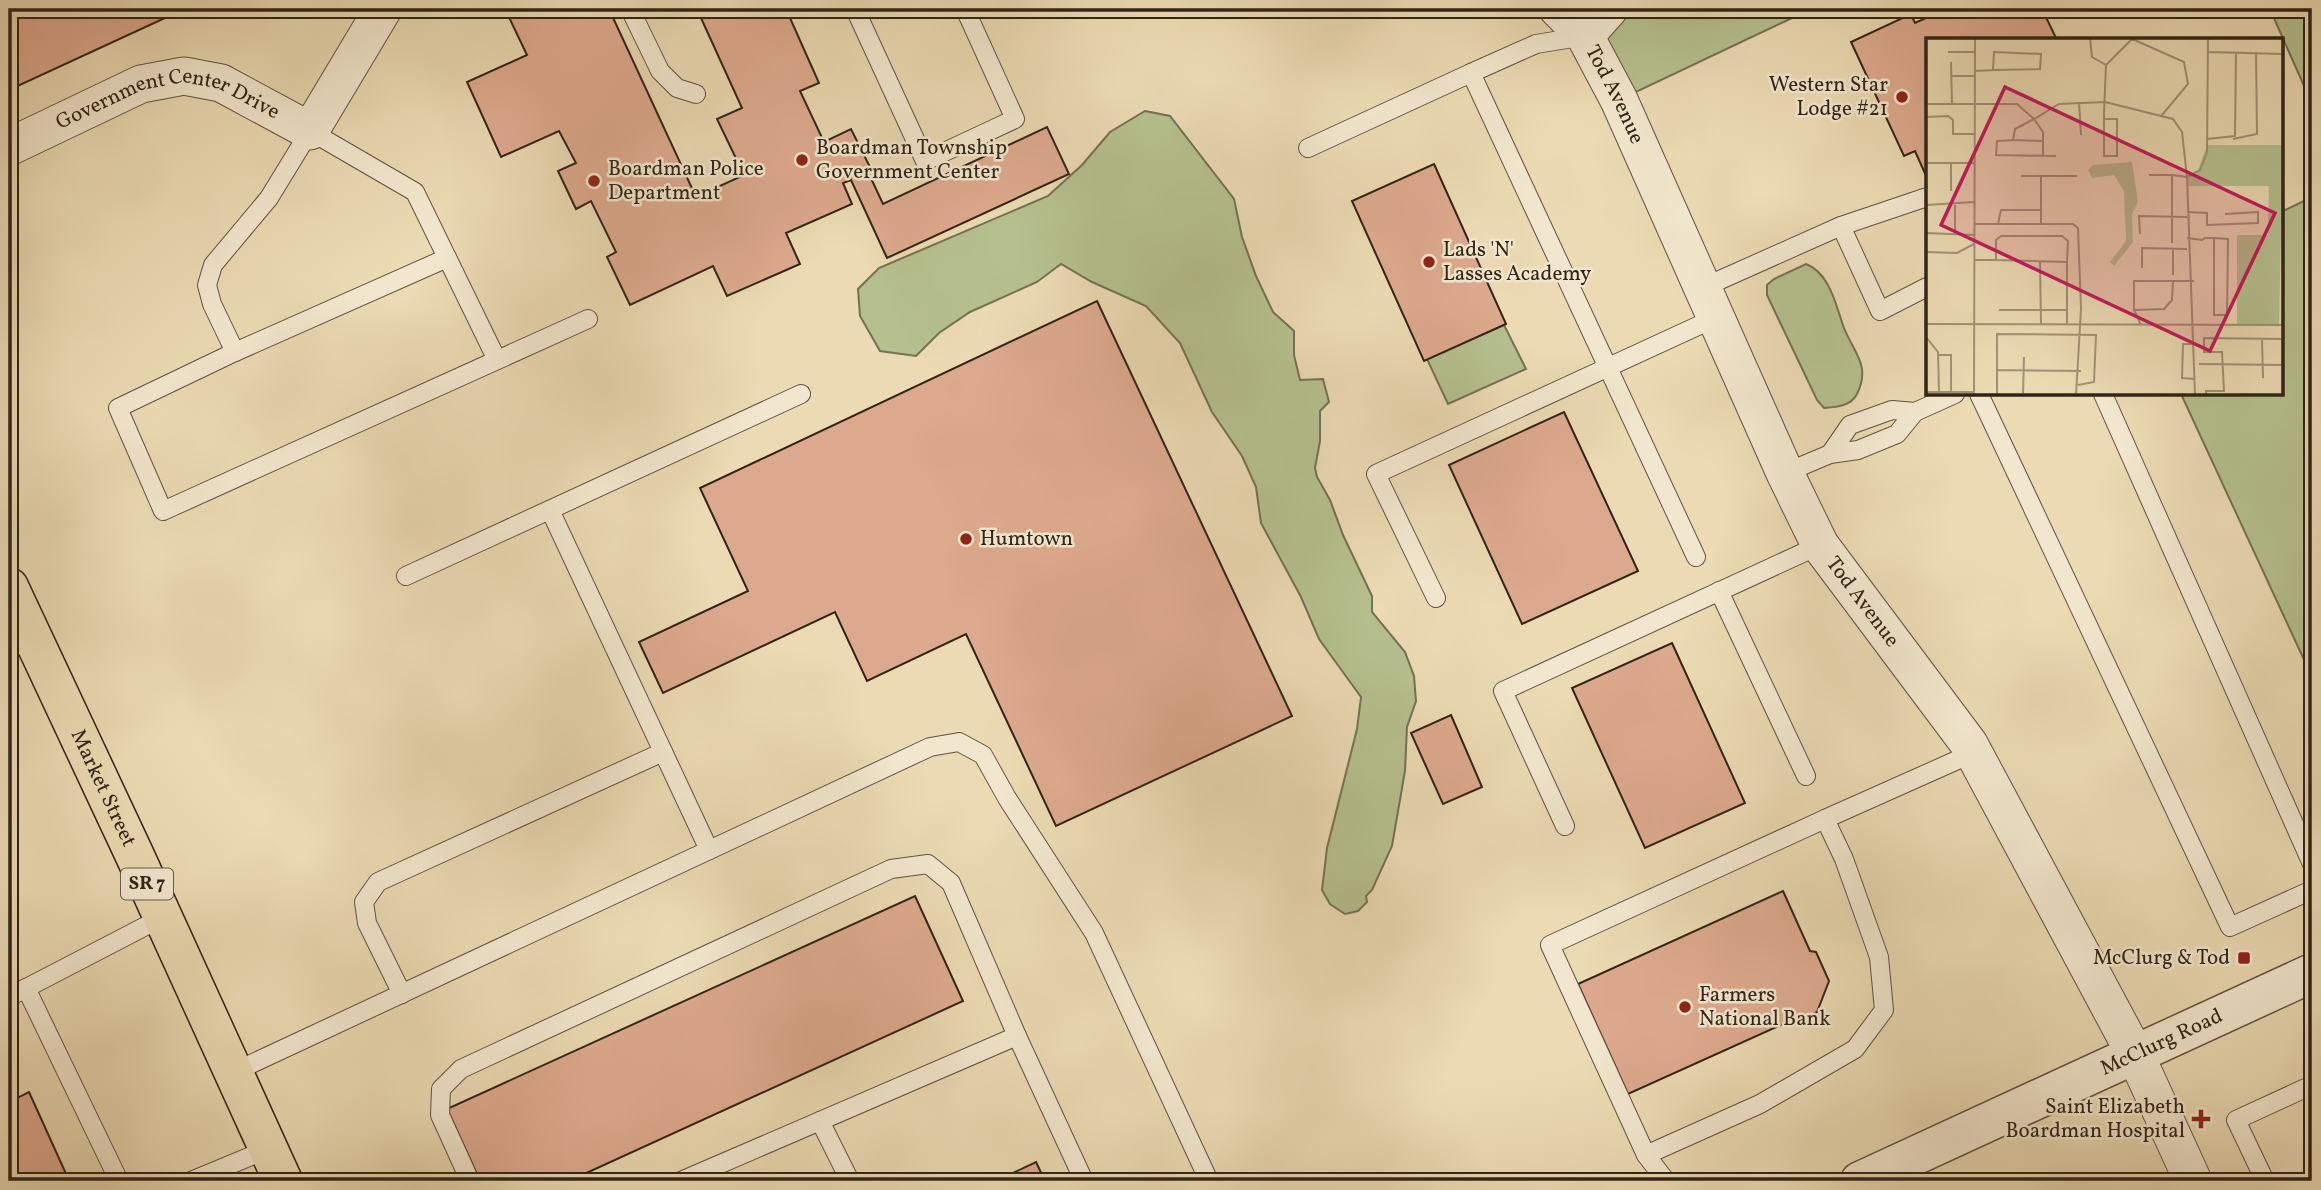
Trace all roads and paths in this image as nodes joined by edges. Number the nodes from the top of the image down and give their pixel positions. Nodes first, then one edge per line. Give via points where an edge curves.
1 (383, 9) edge
2 (630, 9) edge
3 (855, 9) edge
4 (965, 9) edge
5 (1558, 9) edge
6 (1609, 9) edge
7 (1585, 36) junction
8 (1471, 74) junction
9 (696, 94) dead end
10 (310, 131) junction
11 (9, 147) edge
12 (1308, 148) dead end
13 (1926, 197) edge
14 (1840, 226) junction
15 (447, 258) junction
16 (1926, 288) edge
17 (1709, 303) junction
18 (588, 319) dead end
19 (235, 352) junction
20 (497, 360) junction
21 (1607, 366) junction
22 (801, 394) dead end
23 (1951, 396) edge
24 (1980, 396) edge
25 (2104, 396) edge
26 (1915, 412) junction
27 (1830, 454) junction
28 (1785, 473) junction
29 (550, 510) junction
30 (1820, 545) junction
31 (1696, 557) dead end
32 (406, 576) dead end
33 (9, 587) edge
34 (1719, 591) junction
35 (1436, 598) dead end
36 (21, 643) edge
37 (663, 752) junction
38 (1973, 753) junction
39 (1806, 776) dead end
40 (1825, 820) junction
41 (1565, 825) dead end
42 (709, 850) junction
43 (2312, 864) edge
44 (2312, 890) edge
45 (163, 917) junction
46 (2312, 973) edge
47 (26, 988) junction
48 (402, 994) junction
49 (9, 998) edge
50 (1017, 1036) junction
51 (2135, 1054) junction
52 (233, 1072) junction
53 (2312, 1085) edge
54 (820, 1121) junction
55 (1646, 1155) junction
56 (276, 1165) edge
57 (119, 1181) edge
58 (191, 1181) edge
59 (470, 1181) edge
60 (681, 1181) edge
61 (850, 1181) edge
62 (1084, 1181) edge
63 (1209, 1181) edge
64 (1649, 1181) edge
65 (1667, 1181) edge
66 (1860, 1181) edge
67 (2193, 1181) edge
68 (2265, 1181) edge

1 - 10 street, Government Center Drive
2 - 9 lane via 660,71 677,88
3 - 4 lane via 925,162 1015,119
5 - 7 street
6 - 7 street, Tod Avenue
7 - 8 lane via 1536,44
7 - 17 street, Tod Avenue via 1619,100
8 - 12 lane
8 - 21 lane
10 - 11 street, Government Center Drive via 221,83 184,76 141,84
10 - 15 lane via 415,192
10 - 19 lane via 269,198 213,265 207,285
13 - 14 lane
14 - 16 lane via 1881,312
14 - 17 lane
15 - 19 lane
15 - 20 lane
17 - 21 lane
17 - 28 street, Tod Avenue
18 - 20 lane
19 - 20 lane via 118,408 163,511
21 - 31 lane
21 - 35 lane via 1376,474
22 - 29 lane
23 - 26 lane
24 - 44 lane via 2230,927
25 - 43 lane
26 - 27 lane via 1897,434 1858,450
26 - 27 lane via 1892,410 1850,425
27 - 28 lane
28 - 30 street, Tod Avenue
29 - 32 lane
29 - 37 lane
30 - 34 lane
30 - 38 street, Tod Avenue
33 - 36 main road, Market Street / SR 7
34 - 39 lane
34 - 41 lane via 1503,691
36 - 45 main road, Market Street / SR 7
37 - 42 lane
37 - 48 lane via 378,882 365,902 367,923
38 - 40 lane
38 - 51 street, Tod Avenue
40 - 55 lane via 1879,957 1884,1010 1855,1049 1760,1104
40 - 55 lane via 1550,945
42 - 48 lane
42 - 63 lane via 930,747 959,742 984,755 1094,933
45 - 47 lane
45 - 52 main road, Market Street / SR 7
46 - 51 street, McClurg Road
47 - 49 lane
47 - 57 lane
48 - 52 lane
50 - 54 lane
50 - 59 lane via 951,883 928,864 891,869 461,1069 441,1088 440,1115
50 - 62 lane
51 - 66 street, McClurg Road
51 - 67 street, Tod Avenue
52 - 56 main road, Market Street / SR 7
53 - 68 lane via 2236,1120
54 - 60 lane
54 - 61 lane
55 - 64 lane
55 - 65 lane
56 - 58 lane

